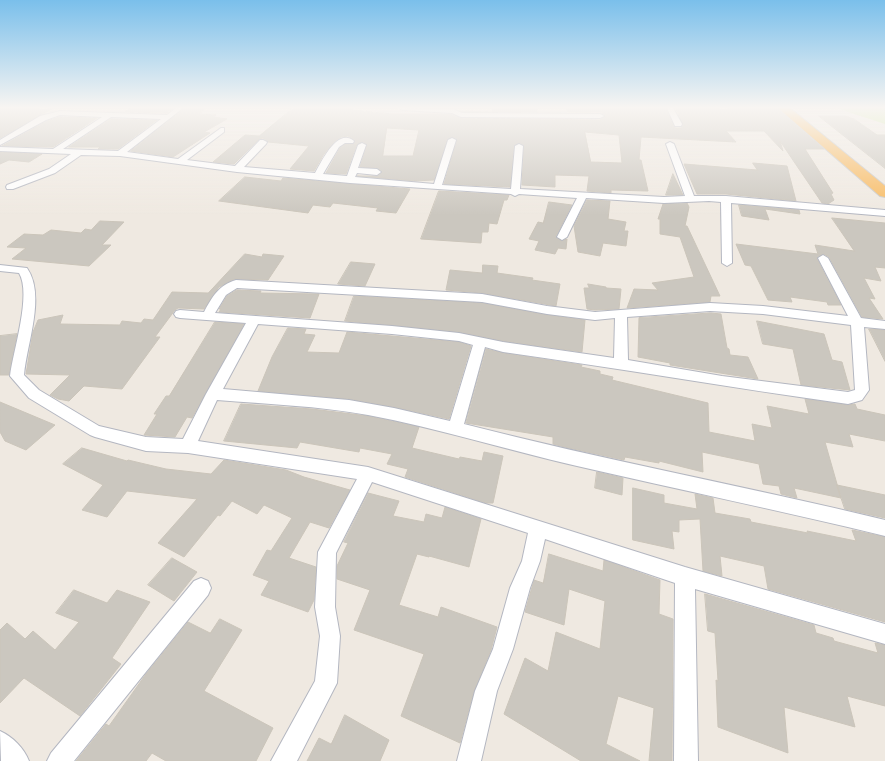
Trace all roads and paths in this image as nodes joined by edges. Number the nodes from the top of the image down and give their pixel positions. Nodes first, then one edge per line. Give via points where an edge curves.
1 (66, 144) edge
2 (133, 144) edge
3 (203, 144) edge
4 (262, 144) edge
5 (339, 144) edge
6 (451, 144) edge
7 (670, 144) dead end
8 (826, 144) edge
9 (839, 144) edge
10 (362, 145) dead end
11 (519, 146) dead end
12 (0, 148) edge
13 (56, 150) junction
14 (80, 152) junction
15 (120, 154) junction
16 (179, 162) junction
17 (237, 169) junction
18 (354, 170) junction
19 (377, 172) dead end
20 (317, 177) junction
21 (350, 180) junction
22 (885, 180) edge
23 (10, 187) dead end
24 (437, 187) junction
25 (515, 192) junction
26 (885, 193) edge
27 (582, 196) junction
28 (691, 199) junction
29 (726, 199) junction
30 (885, 213) edge
31 (562, 237) dead end
32 (822, 258) dead end
33 (727, 263) dead end
34 (0, 268) edge
35 (180, 314) dead end
36 (622, 314) junction
37 (207, 316) junction
38 (254, 319) junction
39 (857, 322) junction
40 (885, 325) edge
41 (480, 342) junction
42 (621, 364) junction
43 (213, 394) junction
44 (455, 428) junction
45 (188, 446) junction
46 (368, 474) junction
47 (538, 528) junction
48 (885, 528) edge
49 (685, 577) junction
50 (201, 588) dead end
51 (885, 634) edge
52 (0, 743) edge
53 (17, 761) edge
54 (59, 761) edge
55 (283, 761) edge
56 (469, 761) edge
57 (686, 761) edge

1 - 13 street
2 - 15 street
3 - 16 street
4 - 17 street
5 - 20 street
6 - 24 street
7 - 28 street
8 - 26 highway
9 - 22 highway
10 - 18 street
11 - 25 street
12 - 13 street
13 - 14 street
14 - 15 street
14 - 23 street via 52,171
15 - 16 street
16 - 17 street
17 - 20 street
18 - 19 street
18 - 21 street
20 - 21 street
21 - 24 street
24 - 25 street
25 - 27 street
27 - 28 street
27 - 31 street
28 - 29 street
29 - 30 street
29 - 33 street
32 - 39 street
34 - 45 street via 23,270 27,276 29,309 17,376 34,394 94,431 146,444
35 - 37 street
36 - 37 street via 595,316 482,298 446,295 236,284 224,290
36 - 39 street via 710,307 763,310
36 - 42 street
37 - 38 street
38 - 41 street via 392,330
38 - 43 street
39 - 40 street
39 - 42 street via 862,390 856,397 722,381
41 - 42 street
41 - 44 street
43 - 44 street via 306,400 368,408
43 - 45 street
44 - 48 street via 573,459
45 - 46 street
46 - 47 street
46 - 55 street via 327,552 325,607 330,636 326,683
47 - 49 street
47 - 56 street via 531,560 520,588 503,649 486,691
49 - 51 street
49 - 57 street
50 - 54 street
52 - 53 street

